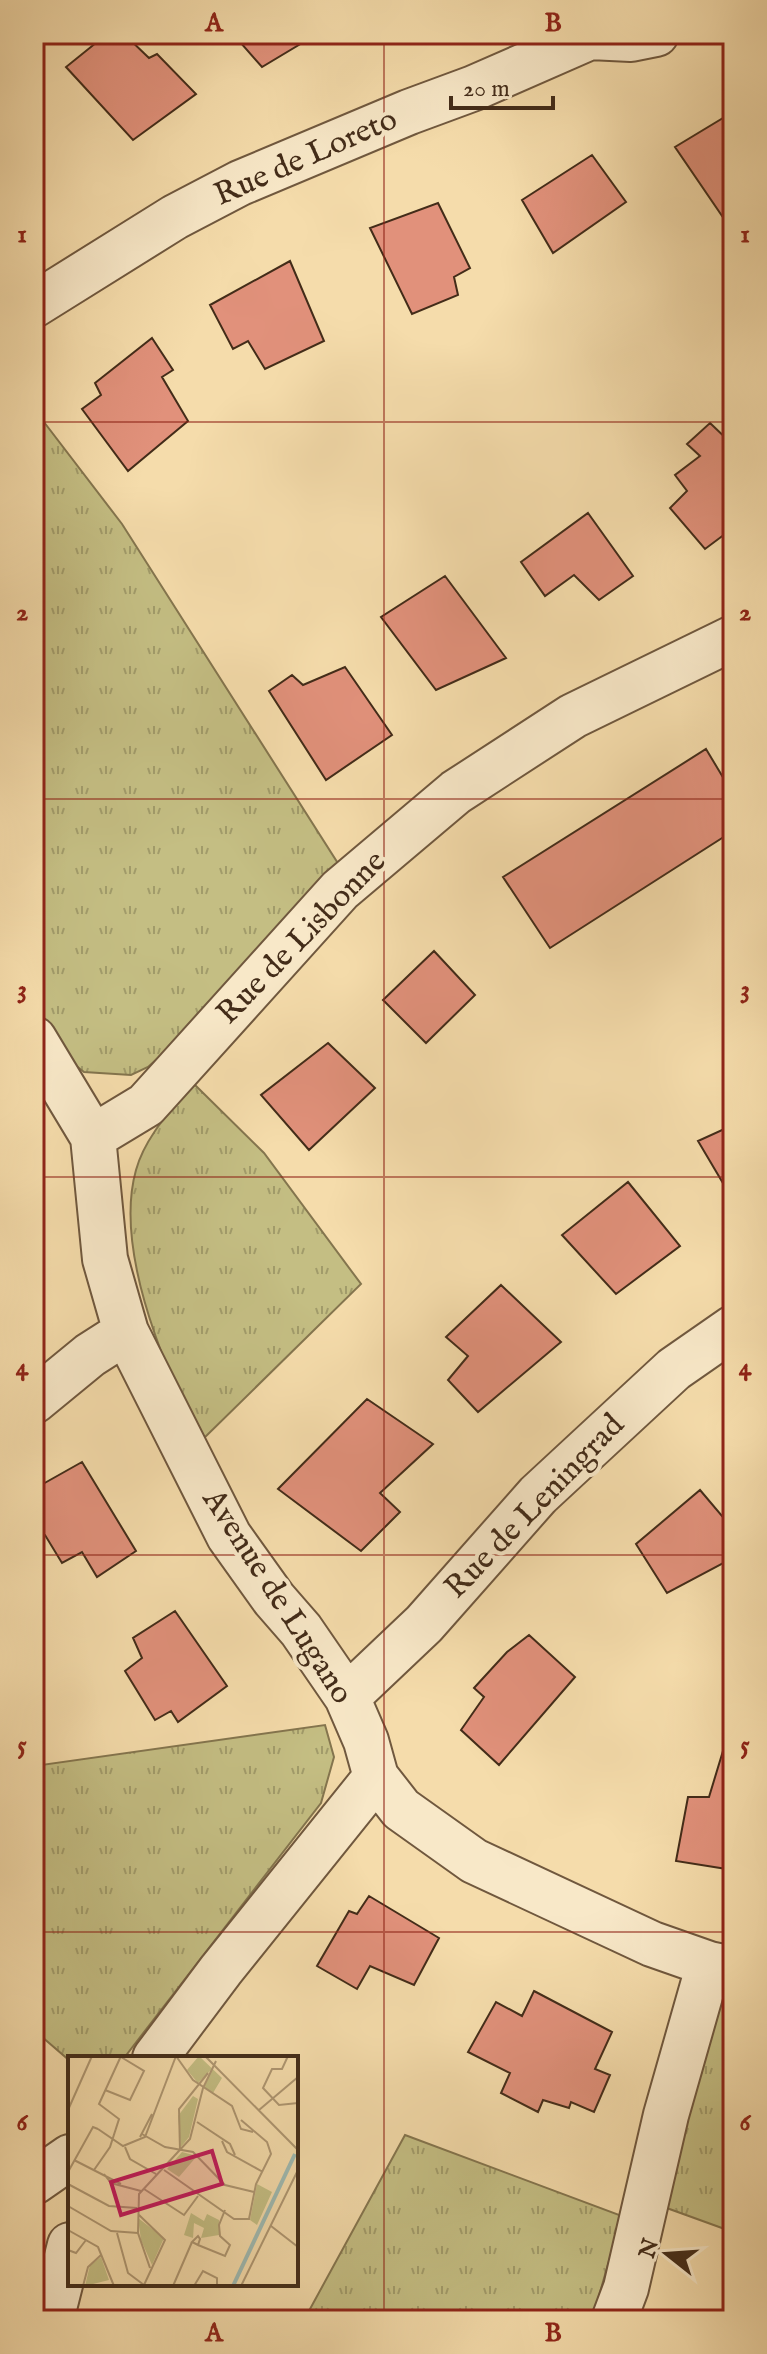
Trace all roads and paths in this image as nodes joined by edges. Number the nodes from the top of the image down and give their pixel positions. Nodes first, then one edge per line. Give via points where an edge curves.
1 (656, 34) edge
2 (591, 35) edge
3 (34, 305) edge
4 (733, 638) edge
5 (34, 1039) edge
6 (93, 1137) junction
7 (733, 1328) edge
8 (126, 1332) junction
9 (34, 1401) edge
10 (347, 1697) junction
11 (376, 1777) junction
12 (721, 1966) edge
13 (156, 2056) edge
14 (68, 2158) edge
15 (34, 2182) edge
16 (68, 2253) edge
17 (51, 2320) edge
18 (614, 2320) edge

1 - 2 street, Rue de Loreto via 631,39
2 - 3 street, Rue de Loreto via 240,183
4 - 6 street, Rue de Lisbonne via 573,716 456,792 340,890 146,1105
5 - 6 street, Avenue de Lugano
6 - 8 street, Avenue de Lugano via 105,1259
7 - 10 street, Rue de Leningrad via 674,1369 534,1499 424,1624
8 - 9 street
8 - 10 street, Avenue de Lugano via 229,1536
10 - 11 street, Avenue de Lugano
11 - 12 street, Avenue de Lugano via 401,1809 474,1861 652,1944
11 - 13 street
12 - 18 street via 666,2115
14 - 15 street
16 - 17 street

